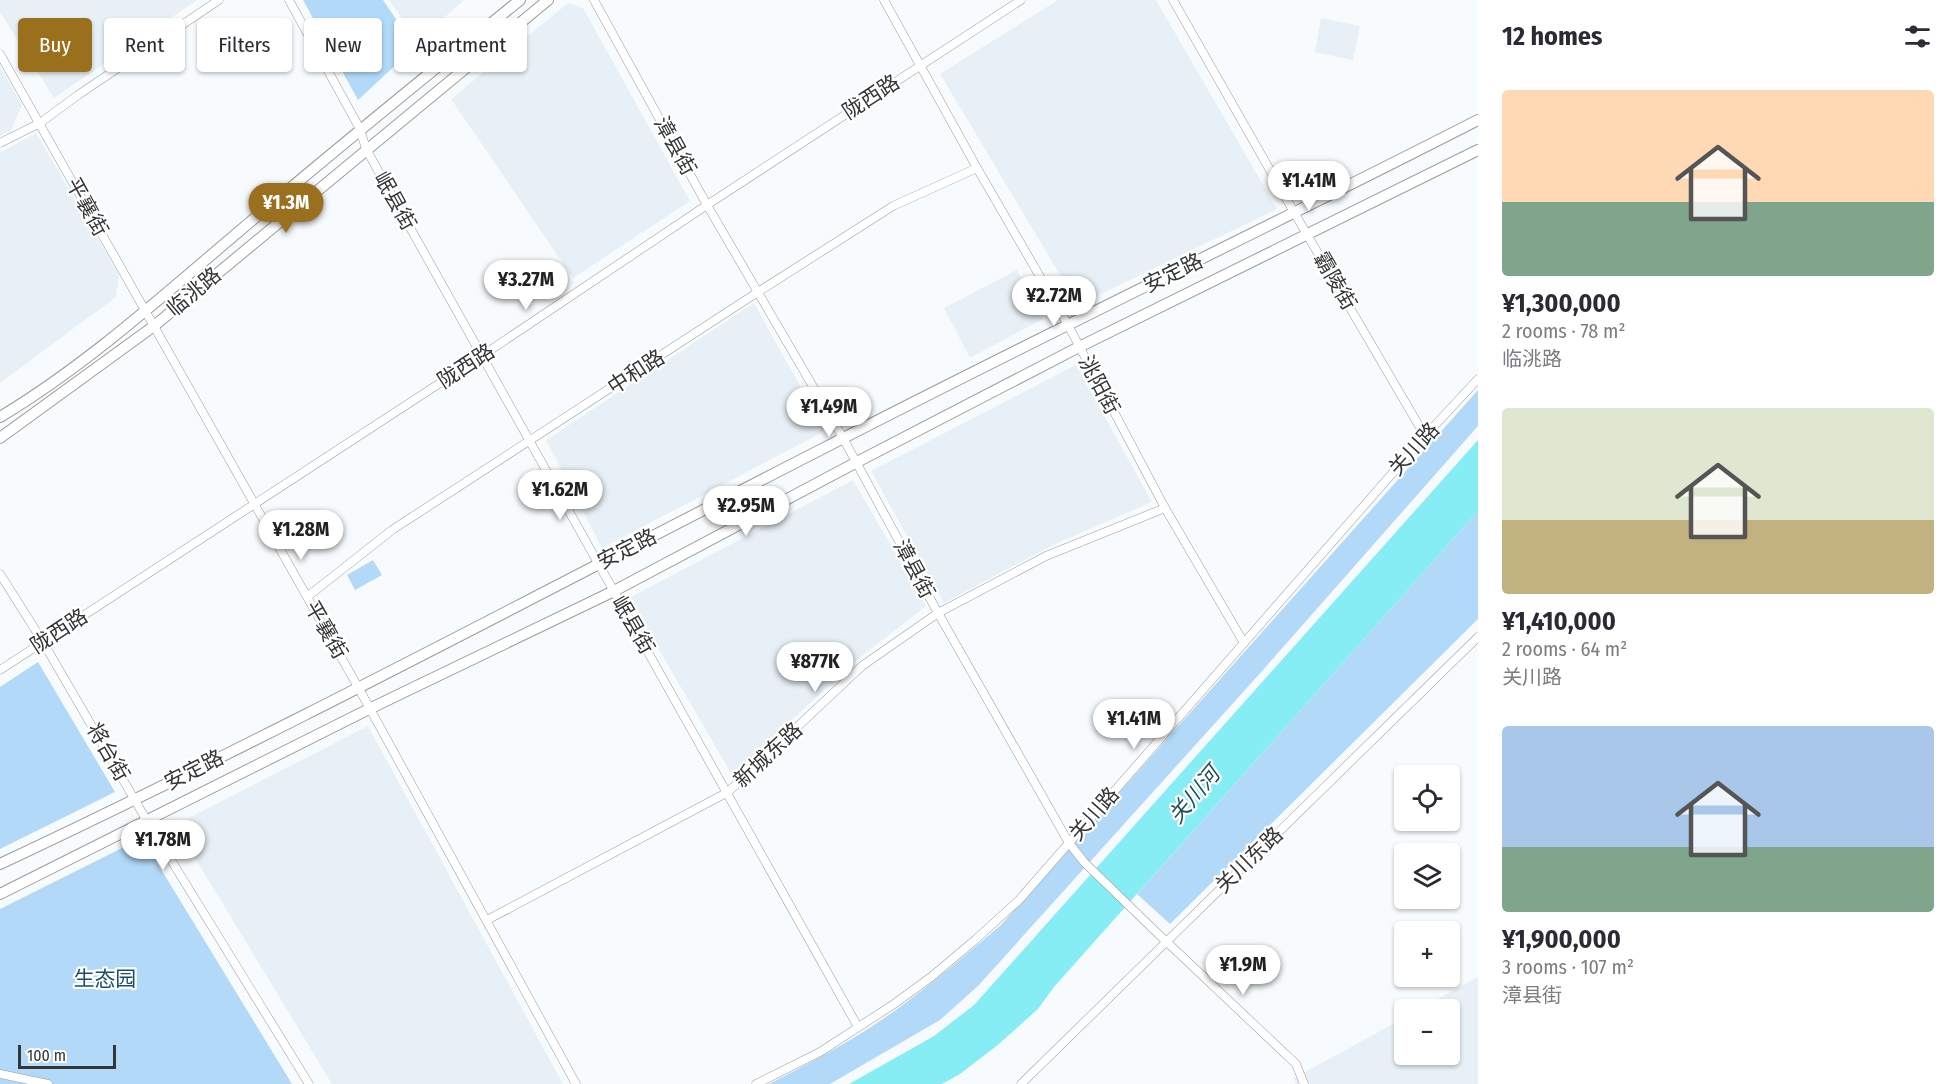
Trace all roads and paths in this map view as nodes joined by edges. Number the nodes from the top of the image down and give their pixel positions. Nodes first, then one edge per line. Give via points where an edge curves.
1 (219, 0) edge
2 (289, 0) edge
3 (520, 0) edge
4 (548, 0) edge
5 (594, 0) edge
6 (884, 0) edge
7 (1021, 0) edge
8 (1173, 0) edge
9 (0, 54) edge
10 (920, 65) junction
11 (1478, 120) edge
12 (40, 123) junction
13 (360, 129) junction
14 (0, 143) edge
15 (366, 149) junction
16 (1478, 150) edge
17 (977, 168) junction
18 (707, 205) junction
19 (1295, 214) junction
20 (1308, 235) junction
21 (758, 292) junction
22 (145, 311) junction
23 (1068, 325) junction
24 (154, 326) junction
25 (1078, 347) junction
26 (483, 355) junction
27 (1478, 380) edge
28 (0, 417) edge
29 (1425, 436) junction
30 (0, 438) edge
31 (843, 438) junction
32 (531, 439) junction
33 (857, 462) junction
34 (253, 504) junction
35 (1165, 507) junction
36 (598, 563) junction
37 (0, 574) edge
38 (614, 591) junction
39 (307, 597) junction
40 (938, 613) junction
41 (1478, 637) edge
42 (43, 642) junction
43 (1244, 643) junction
44 (0, 670) edge
45 (358, 687) junction
46 (369, 710) junction
47 (728, 792) junction
48 (136, 800) junction
49 (147, 821) junction
50 (1069, 843) junction
51 (0, 864) edge
52 (0, 894) edge
53 (487, 920) junction
54 (1166, 940) junction
55 (858, 1027) junction
56 (0, 1074) edge
57 (48, 1084) edge
58 (309, 1084) edge
59 (576, 1084) edge
60 (756, 1084) edge
61 (1021, 1084) edge
62 (1304, 1084) edge

1 - 12 street
2 - 13 street, 岷县街
3 - 13 main road, 临洮路
4 - 15 main road, 临洮路
5 - 18 street, 漳县街
6 - 10 street, 洮阳街
7 - 10 street, 陇西路
8 - 19 street, 霸陵街
9 - 12 street, 平襄街
10 - 17 street, 洮阳街
10 - 18 street, 陇西路
11 - 19 main road, 安定路
12 - 14 street
12 - 22 street, 平襄街
13 - 15 street, 岷县街
13 - 22 main road, 临洮路
15 - 24 main road, 临洮路
15 - 26 street, 岷县街
16 - 20 main road, 安定路
17 - 21 street, 中和路 via 892,206
17 - 23 street, 洮阳街
18 - 21 street, 漳县街
18 - 26 street, 陇西路
19 - 20 street, 霸陵街
19 - 23 main road, 安定路
20 - 25 main road, 安定路
20 - 29 street, 霸陵街
21 - 31 street, 漳县街
21 - 32 street, 中和路
22 - 24 street, 平襄街
22 - 28 main road, 临洮路 via 35,396
23 - 25 street, 洮阳街
23 - 31 main road, 安定路
24 - 30 main road, 临洮路
24 - 34 street, 平襄街
25 - 33 main road, 安定路
25 - 35 street, 洮阳街
26 - 32 street, 岷县街
26 - 34 street, 陇西路
27 - 29 street, 关川路
29 - 43 street, 关川路
31 - 33 street, 漳县街
31 - 36 main road, 安定路
32 - 36 street, 岷县街
32 - 39 street, 中和路 via 392,530
33 - 38 main road, 安定路
33 - 40 street, 漳县街
34 - 39 street, 平襄街
34 - 42 street, 陇西路
35 - 40 street, 新城东路 via 1046,556
35 - 43 street, 洮阳街
36 - 38 street, 岷县街
36 - 45 main road, 安定路
37 - 42 street, 将台街
38 - 46 main road, 安定路
38 - 47 street, 岷县街
39 - 45 street, 平襄街
40 - 47 street, 新城东路 via 862,666
40 - 50 street, 漳县街
41 - 54 street, 关川东路
42 - 44 street, 陇西路
42 - 48 street, 将台街
43 - 50 street, 关川路
45 - 46 street, 平襄街
45 - 48 main road, 安定路
46 - 49 main road, 安定路
46 - 53 street, 平襄街
47 - 53 street, 新城东路
47 - 55 street, 岷县街
48 - 49 street, 将台街
48 - 51 main road, 安定路
49 - 52 main road, 安定路
49 - 58 street, 将台街
50 - 54 street, 漳县街
50 - 55 street, 关川路 via 1019,900 975,940 931,977
53 - 59 street, 平襄街
54 - 61 street, 关川东路
54 - 62 street, 漳县街 via 1296,1064
55 - 60 street, 关川路
56 - 57 street

